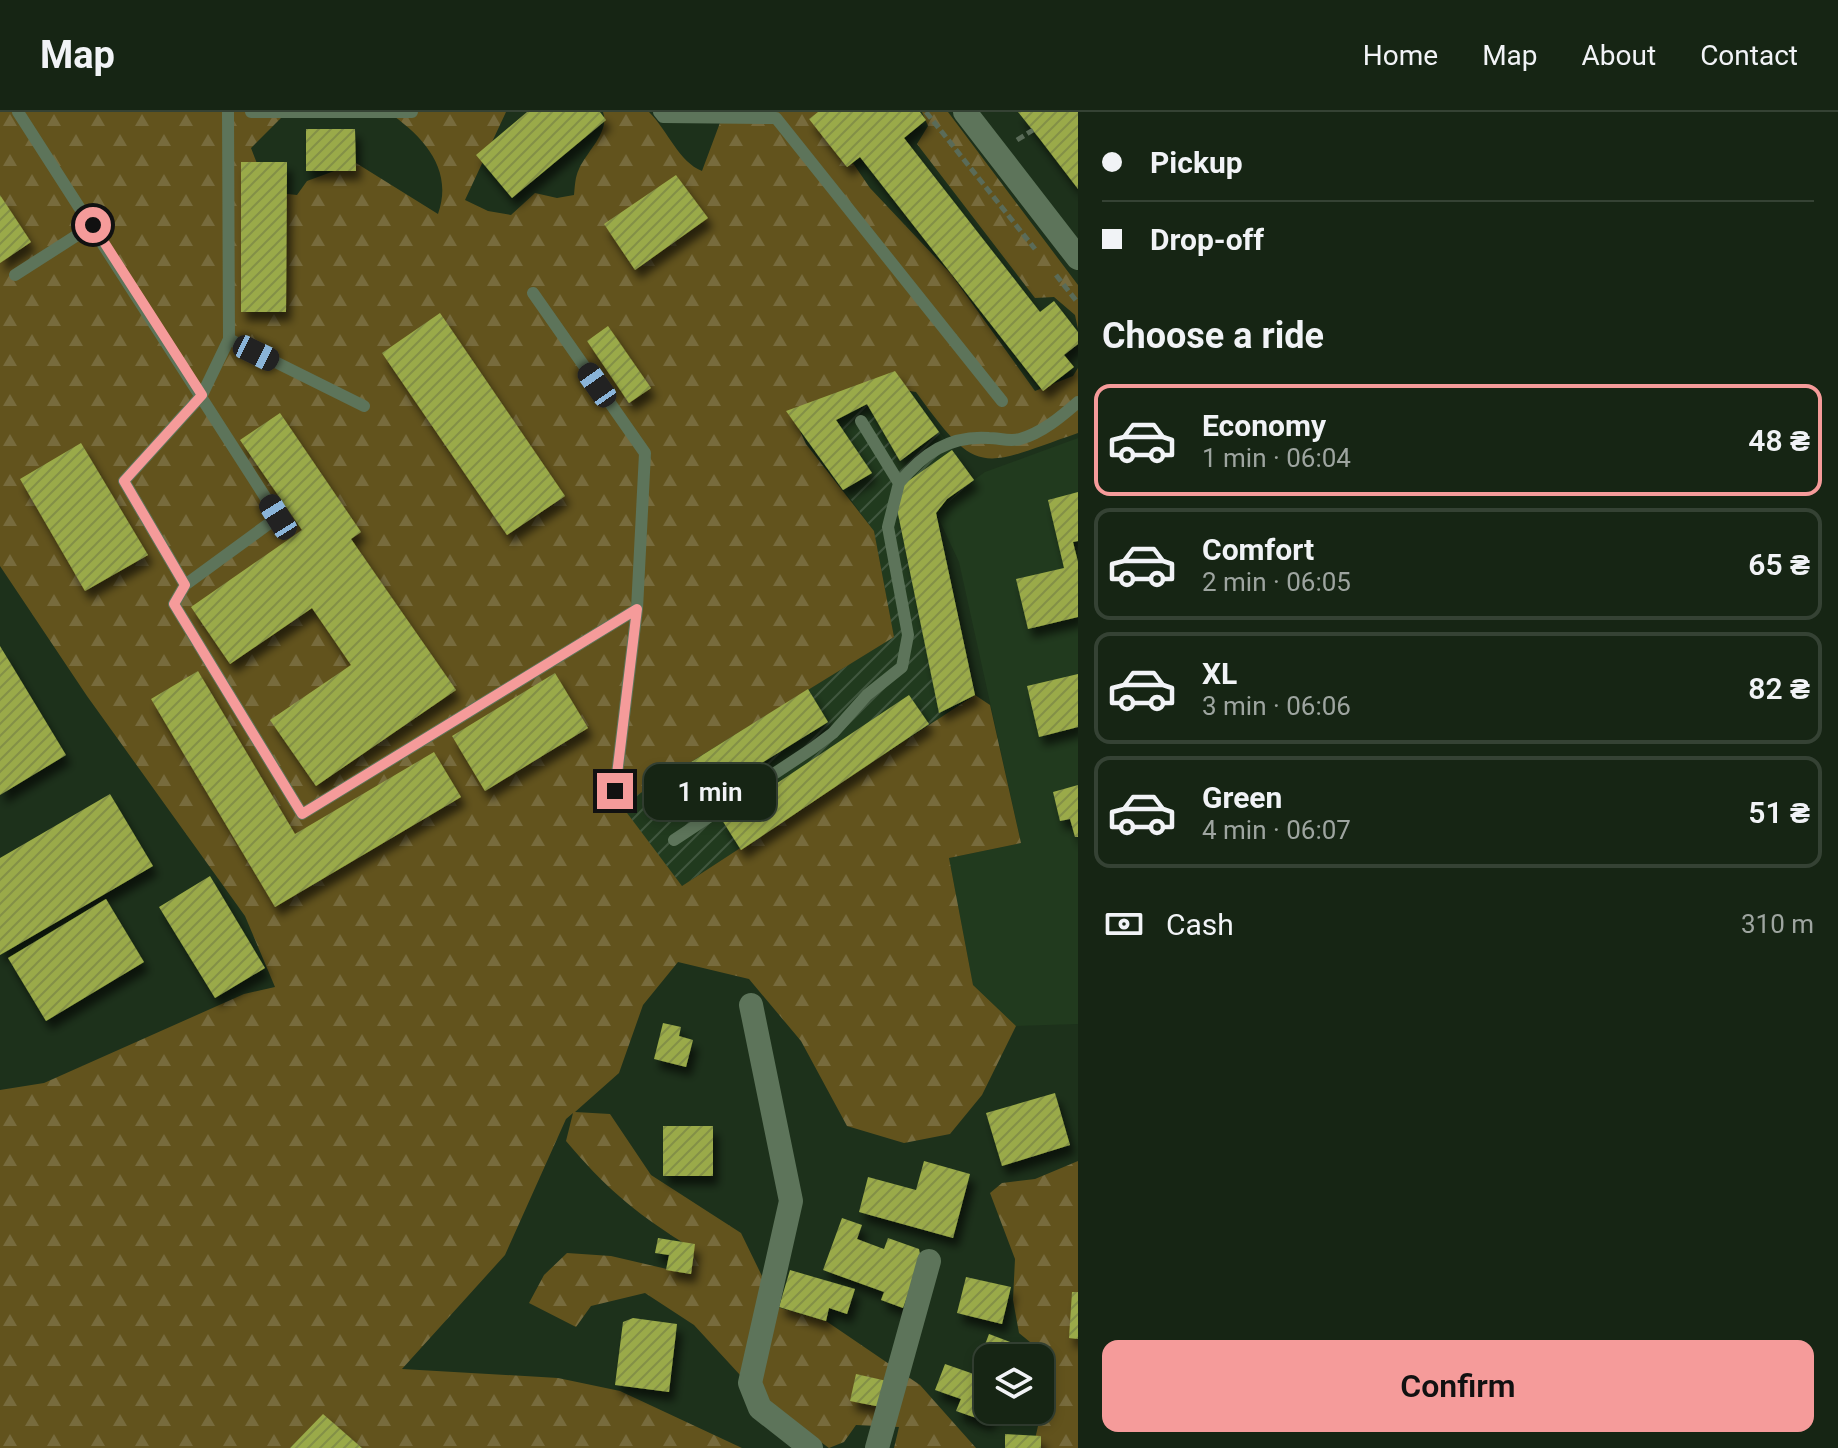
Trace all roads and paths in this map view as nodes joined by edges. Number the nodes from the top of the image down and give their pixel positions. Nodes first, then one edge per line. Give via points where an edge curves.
1 (18, 112) edge
2 (228, 112) edge
3 (412, 112) edge
4 (659, 112) edge
5 (926, 112) edge
6 (965, 112) edge
7 (257, 113) edge
8 (93, 225) junction
9 (1040, 255) dead end
10 (1078, 258) edge
11 (1049, 267) dead end
12 (15, 275) dead end
13 (533, 293) dead end
14 (1078, 303) edge
15 (229, 339) junction
16 (202, 395) junction
17 (1002, 401) dead end
18 (1078, 402) edge
19 (364, 406) dead end
20 (861, 421) dead end
21 (899, 483) junction
22 (185, 585) junction
23 (637, 609) junction
24 (615, 791) dead end
25 (674, 840) dead end
26 (751, 1005) dead end
27 (929, 1261) dead end
28 (811, 1448) edge
29 (877, 1448) edge

1 - 8 lane
2 - 15 lane
3 - 7 lane
4 - 17 lane via 663,117 776,118
5 - 9 path
6 - 10 street
8 - 12 lane
8 - 16 lane
11 - 14 path
13 - 23 lane via 645,453
15 - 16 lane
15 - 19 lane
16 - 22 lane via 124,481
16 - 22 lane via 278,517
18 - 21 lane via 1019,440 986,437 939,446 922,456
20 - 21 lane
21 - 25 lane via 888,527 908,635 902,667 813,748
22 - 23 lane via 174,604 302,814
23 - 24 lane
26 - 28 street via 791,1201 750,1383 760,1408
27 - 29 street

